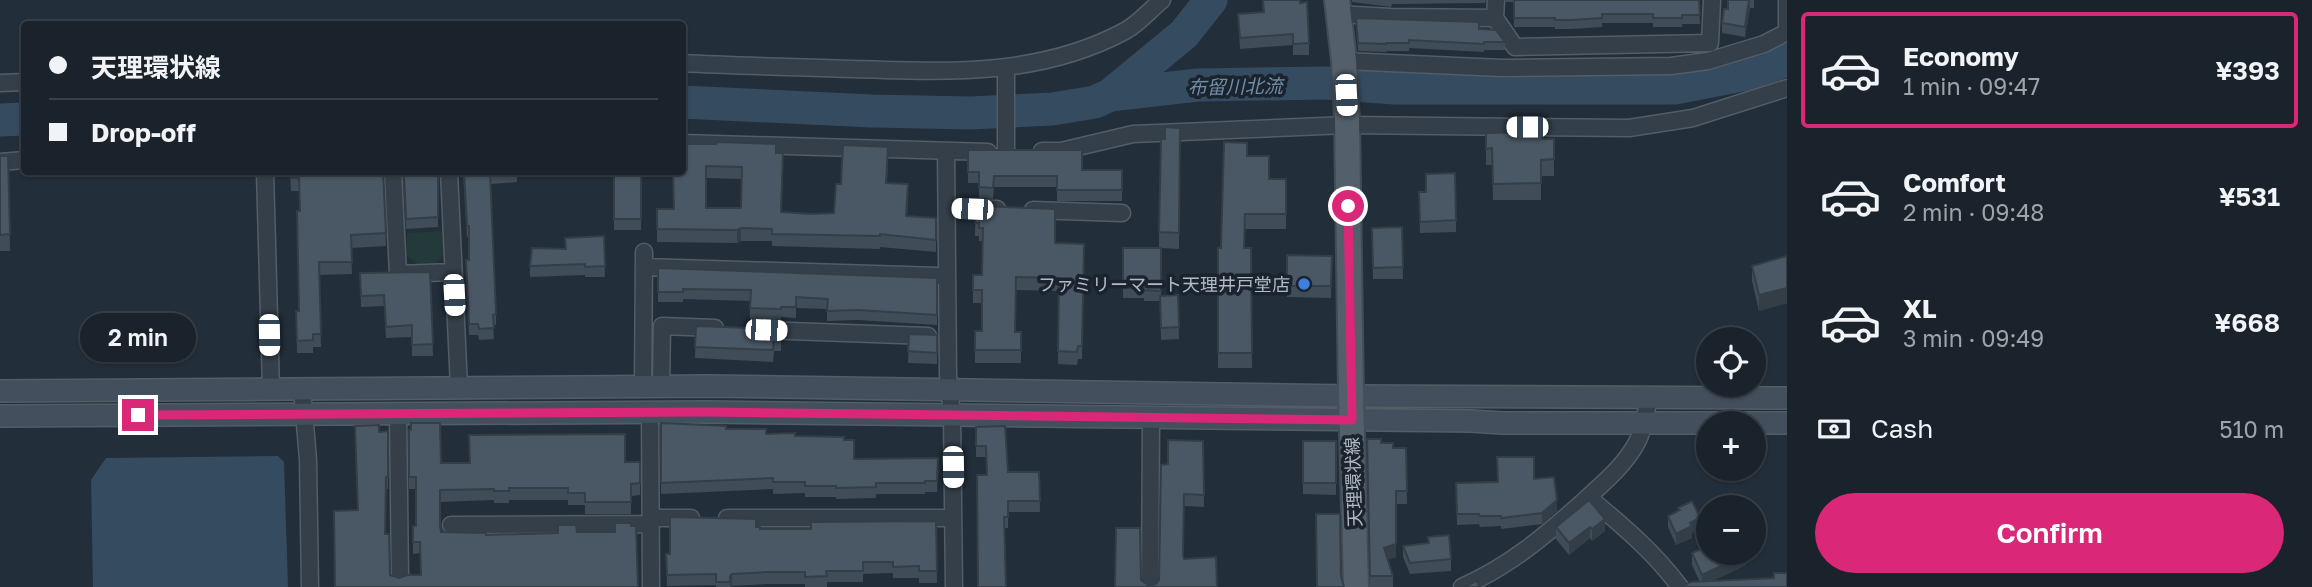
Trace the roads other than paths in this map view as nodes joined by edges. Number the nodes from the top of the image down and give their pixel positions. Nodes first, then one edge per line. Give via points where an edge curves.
1 (1161, 0) edge
2 (1496, 0) edge
3 (1712, 0) edge
4 (1783, 0) edge
5 (1337, 7) edge
6 (1495, 18) junction
7 (1785, 33) edge
8 (686, 63) edge
9 (1344, 66) junction
10 (1007, 72) junction
11 (21, 82) edge
12 (0, 83) edge
13 (1787, 88) edge
14 (1347, 122) junction
15 (686, 143) edge
16 (1006, 150) junction
17 (946, 151) junction
18 (21, 160) edge
19 (0, 162) edge
20 (265, 175) edge
21 (393, 175) edge
22 (449, 175) edge
23 (947, 208) junction
24 (1122, 213) dead end
25 (453, 272) junction
26 (938, 276) edge
27 (948, 336) junction
28 (652, 386) junction
29 (459, 387) junction
30 (302, 388) junction
31 (271, 389) junction
32 (949, 390) junction
33 (0, 391) edge
34 (1649, 397) junction
35 (1787, 398) edge
36 (1351, 408) junction
37 (650, 412) junction
38 (398, 413) junction
39 (304, 414) junction
40 (952, 415) junction
41 (0, 416) edge
42 (1151, 418) junction
43 (1644, 423) junction
44 (1787, 423) edge
45 (1588, 497) junction
46 (953, 519) junction
47 (651, 521) junction
48 (451, 525) dead end
49 (400, 579) edge
50 (310, 587) edge
51 (651, 587) edge
52 (954, 587) edge
53 (1150, 587) edge
54 (1356, 587) edge
55 (1462, 587) edge
56 (1681, 587) edge

1 - 10 street via 1127,30 1081,50
2 - 6 street
3 - 6 street via 1710,43 1516,47
4 - 7 lane
5 - 6 street via 1391,18
5 - 9 main road, 天理環状線
7 - 9 street via 1708,61 1671,66
8 - 10 street
9 - 14 main road, 天理環状線
10 - 16 street
11 - 12 street
13 - 14 street via 1693,118 1629,128
14 - 16 street via 1133,134 1061,151
14 - 36 main road, 天理環状線
15 - 17 street
16 - 17 street
17 - 23 street
18 - 19 street
20 - 31 street
21 - 25 street via 398,274
22 - 25 street
23 - 24 street
23 - 27 street
25 - 29 street
26 - 28 street via 644,260
27 - 28 street via 662,326
27 - 32 street
28 - 29 street
28 - 32 street
29 - 30 street
30 - 31 street
30 - 39 street
31 - 33 street
32 - 36 street
32 - 40 street
34 - 35 street
34 - 36 street
34 - 43 street
36 - 42 street
36 - 43 street
36 - 54 main road, 天理環状線
37 - 38 street
37 - 40 street
37 - 47 street
38 - 39 street
38 - 49 street
39 - 41 street
39 - 50 street
40 - 42 street
40 - 46 street
42 - 53 street
43 - 44 street
43 - 45 street via 1618,469
45 - 55 street via 1537,543 1488,576
45 - 56 street via 1635,537
46 - 47 street
46 - 52 street
47 - 48 street
47 - 51 street

